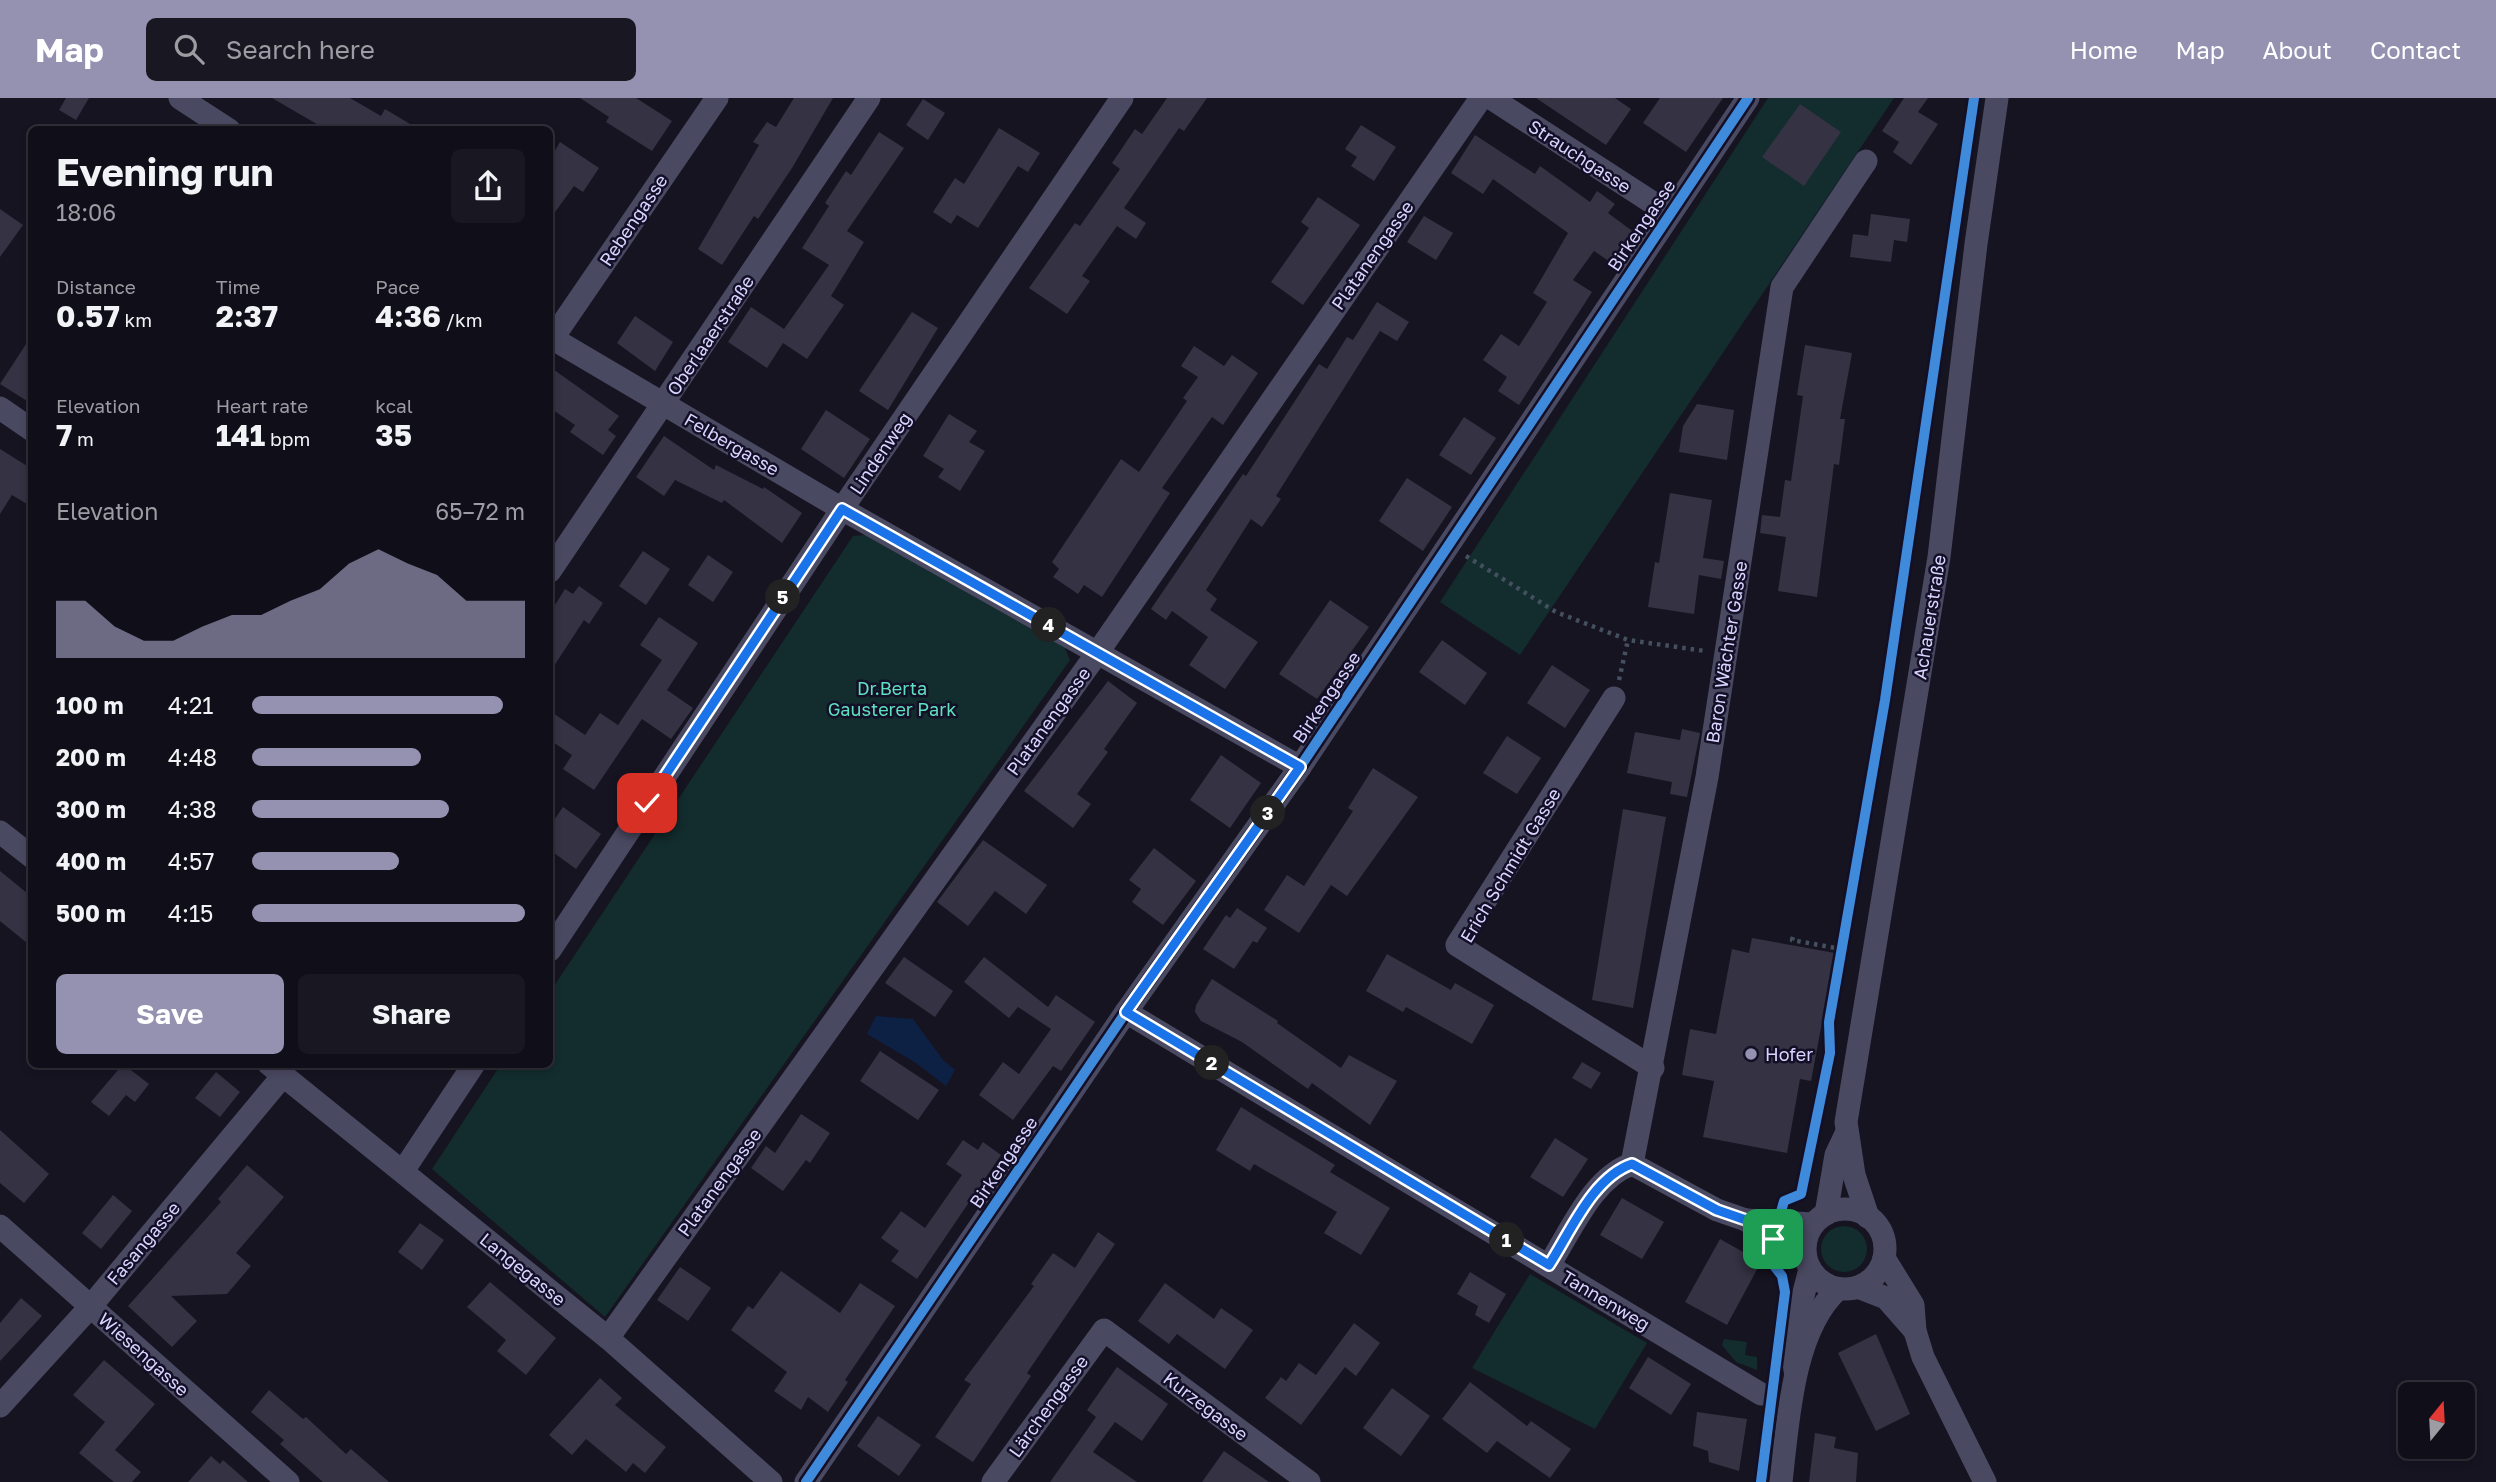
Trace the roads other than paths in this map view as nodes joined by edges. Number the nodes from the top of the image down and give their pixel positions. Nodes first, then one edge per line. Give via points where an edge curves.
1 (869, 98) edge
2 (1122, 98) edge
3 (1481, 98) edge
4 (1491, 98) edge
5 (1748, 98) edge
6 (1997, 98) edge
7 (707, 101) edge
8 (195, 102) edge
9 (224, 126) edge
10 (1866, 161) dead end
11 (1670, 214) junction
12 (553, 334) edge
13 (553, 341) edge
14 (663, 404) junction
15 (0, 408) edge
16 (28, 427) edge
17 (842, 509) junction
18 (553, 567) edge
19 (1098, 652) junction
20 (1614, 698) road end
21 (1300, 767) junction
22 (0, 832) edge
23 (28, 854) edge
24 (553, 945) edge
25 (1126, 1012) junction
26 (471, 1068) edge
27 (1653, 1068) junction
28 (276, 1070) edge
29 (1846, 1134) junction
30 (1632, 1164) junction
31 (403, 1171) junction
32 (1868, 1217) junction
33 (1820, 1219) junction
34 (1746, 1220) junction
35 (0, 1226) edge
36 (1884, 1258) junction
37 (1807, 1262) junction
38 (1549, 1265) junction
39 (1848, 1288) junction
40 (91, 1306) junction
41 (1104, 1330) joint
42 (1915, 1331) junction
43 (608, 1338) junction
44 (1795, 1370) junction
45 (1761, 1394) dead end
46 (0, 1406) edge
47 (288, 1482) edge
48 (771, 1482) edge
49 (806, 1482) edge
50 (993, 1482) edge
51 (1309, 1482) edge
52 (1781, 1482) edge
53 (1985, 1482) edge

1 - 14 street, Oberlaaerstraße
2 - 17 street, Lindenweg
3 - 19 street, Platanengasse
4 - 11 street, Strauchgasse
5 - 11 street, Birkengasse
6 - 29 street, Achauerstraße via 1939,557
7 - 12 street, Rebengasse
8 - 9 street
10 - 27 street, Baron Wächter Gasse via 1782,287 1707,777
11 - 21 street, Birkengasse
13 - 14 street, Felbergasse
14 - 17 street, Felbergasse
14 - 18 street, Oberlaaerstraße
15 - 16 street
17 - 19 street, Felbergasse
17 - 24 street, Lindenweg
19 - 21 street, Felbergasse
19 - 43 street, Platanengasse
20 - 27 street, Erich Schmidt Gasse via 1457,945
21 - 25 street, Birkengasse
22 - 23 street
25 - 38 street, Tannenweg
25 - 49 street, Birkengasse
26 - 31 street
27 - 30 street, Baron Wächter Gasse
28 - 31 street, Langegasse
28 - 40 street, Fasangasse
29 - 32 street, Achauerstraße
29 - 33 street, Achauerstraße
30 - 34 street via 1717,1210
30 - 38 street via 1615,1169 1600,1186
31 - 43 street, Langegasse
32 - 33 street via 1846,1209
32 - 36 street via 1882,1235
33 - 34 street
33 - 37 street via 1805,1240
34 - 37 street
35 - 40 street, Wiesengasse
36 - 39 street via 1872,1279
36 - 42 street via 1913,1305
37 - 39 street via 1819,1280
37 - 44 street via 1791,1343
38 - 45 street, Tannenweg
39 - 42 street via 1886,1298
39 - 44 street via 1820,1310
40 - 46 street, Fasangasse
40 - 47 street, Wiesengasse
41 - 50 street, Lärchengasse
41 - 51 street, Kurzegasse
42 - 53 street via 1923,1357
43 - 48 street, Langegasse
44 - 52 street

